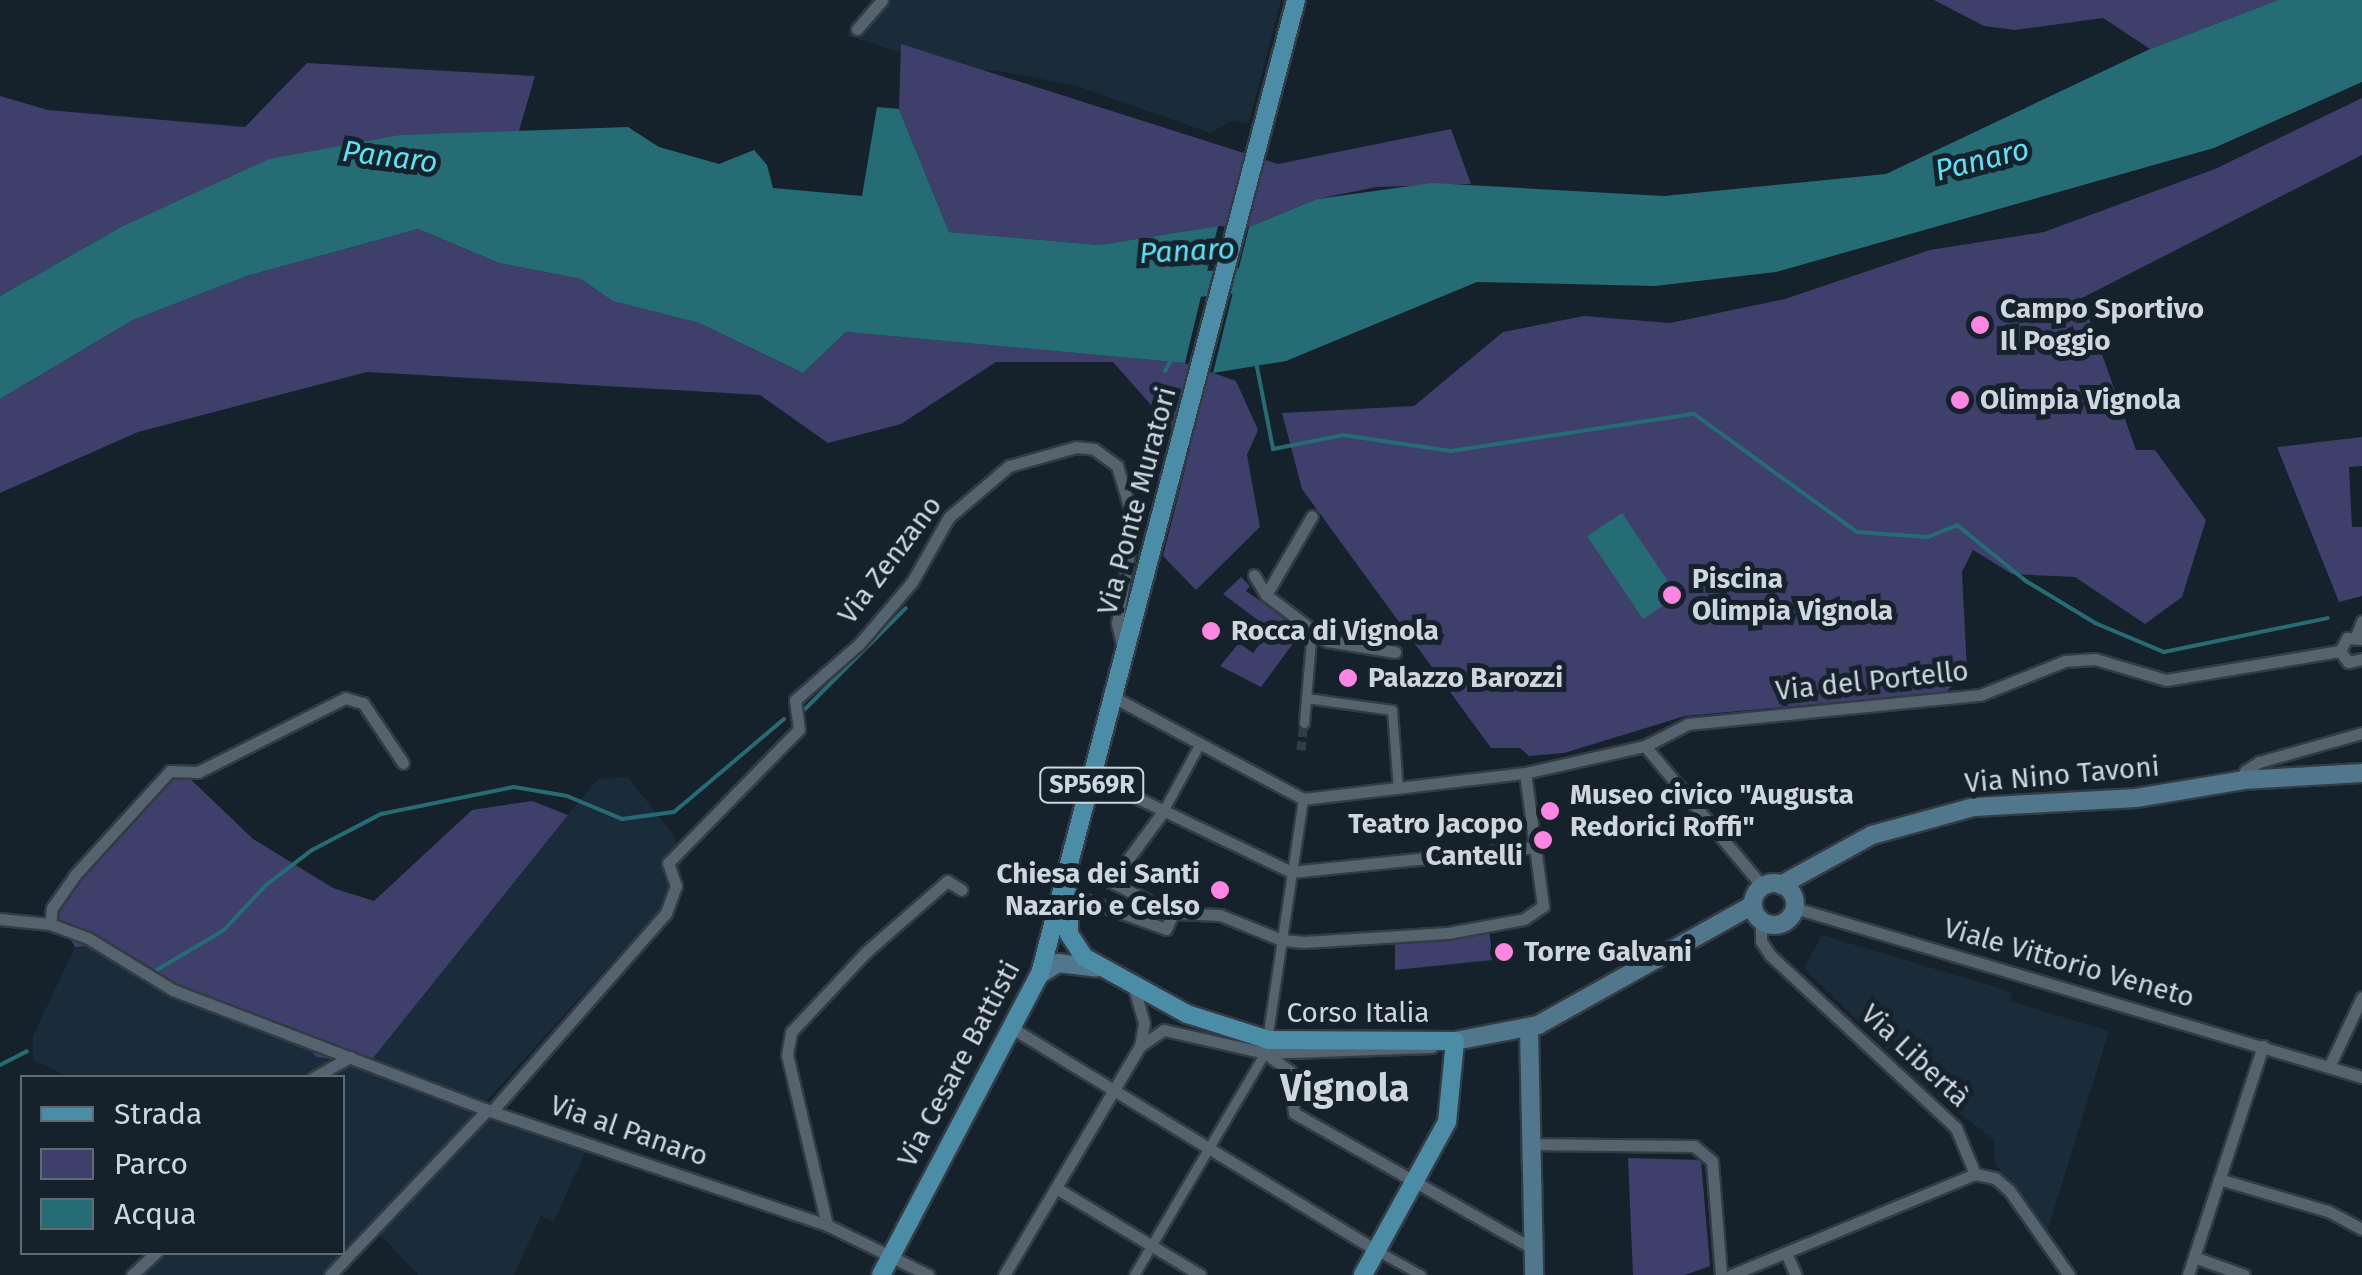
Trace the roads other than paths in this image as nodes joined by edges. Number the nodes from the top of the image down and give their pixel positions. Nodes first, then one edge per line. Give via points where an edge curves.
1 (882, 0) edge
2 (1296, 0) edge
3 (856, 29) dead end
4 (1312, 516) dead end
5 (1254, 576) dead end
6 (1266, 594) junction
7 (2362, 621) edge
8 (1312, 624) junction
9 (2359, 638) edge
10 (2340, 650) junction
11 (1395, 652) dead end
12 (1125, 657) junction
13 (2362, 659) edge
14 (1115, 698) junction
15 (1306, 698) junction
16 (1304, 723) tunnel mouth
17 (2362, 733) edge
18 (1645, 746) junction
19 (1198, 747) junction
20 (403, 764) dead end
21 (2362, 772) edge
22 (1525, 773) junction
23 (1094, 777) junction
24 (2243, 780) junction
25 (1398, 789) junction
26 (1303, 799) junction
27 (1162, 812) junction
28 (1536, 847) junction
29 (1069, 872) junction
30 (1290, 872) junction
31 (1772, 886) junction
32 (962, 890) dead end
33 (1070, 894) junction
34 (1795, 908) junction
35 (1757, 912) junction
36 (1173, 913) junction
37 (0, 919) edge
38 (50, 924) junction
39 (1282, 940) junction
40 (1096, 968) junction
41 (1040, 974) junction
42 (1134, 989) junction
43 (2362, 998) edge
44 (1012, 1028) junction
45 (1529, 1029) junction
46 (1456, 1041) junction
47 (1140, 1046) junction
48 (2263, 1046) junction
49 (1267, 1047) junction
50 (350, 1057) junction
51 (2330, 1067) junction
52 (318, 1075) edge
53 (2362, 1077) edge
54 (1116, 1089) junction
55 (490, 1110) junction
56 (1530, 1144) junction
57 (1214, 1147) junction
58 (1975, 1174) junction
59 (2219, 1180) junction
60 (1415, 1183) junction
61 (1056, 1188) junction
62 (827, 1225) junction
63 (2362, 1230) edge
64 (1152, 1246) junction
65 (1534, 1249) junction
66 (1378, 1251) junction
67 (890, 1253) junction
68 (1786, 1253) junction
69 (154, 1255) edge
70 (2194, 1257) junction
71 (132, 1275) edge
72 (330, 1275) edge
73 (881, 1275) edge
74 (928, 1275) edge
75 (1004, 1275) edge
76 (1134, 1275) edge
77 (1200, 1275) edge
78 (1363, 1275) edge
79 (1421, 1275) edge
80 (1534, 1275) edge
81 (1721, 1275) edge
82 (1731, 1275) edge
83 (1796, 1275) edge
84 (2069, 1275) edge
85 (2188, 1275) edge
86 (2244, 1275) edge

1 - 3 street
2 - 12 main road, Via Ponte Muratori / SP569R
4 - 6 street
5 - 6 street
6 - 8 street
7 - 9 street
8 - 11 street via 1327,641
8 - 15 street
9 - 10 street via 2344,640
10 - 13 street via 2348,662
10 - 18 street, Via del Portello via 2166,680 2080,659 2049,664 1980,695 1688,724
12 - 14 main road, Via Ponte Muratori / SP569R
12 - 55 street, Via Zenzano via 1116,623 1133,535 1130,492 1109,458 1076,447 1009,466 950,517 912,582 860,643 796,700 799,728 668,863 676,886 666,913
14 - 19 street
14 - 23 main road, Via Ponte Muratori / SP569R
15 - 16 street
15 - 25 street via 1392,710
17 - 24 street via 2259,762 2244,770
18 - 22 street, Via del Portello
18 - 31 street
19 - 26 street
19 - 27 street
20 - 38 street via 362,703 344,698 198,772 170,772 74,876 52,908
21 - 24 main road, Via Nino Tavoni
22 - 25 street, Via del Portello
22 - 28 street
23 - 27 street
23 - 29 main road, Via Ponte Muratori / SP569R
24 - 31 main road, Via Nino Tavoni via 2160,796 2013,801 1936,815 1862,840
25 - 26 street, Via del Portello
26 - 30 street
27 - 30 street
27 - 36 street via 1111,882
28 - 30 street
28 - 39 street via 1543,906 1524,919 1448,933
29 - 33 main road, Corso Italia / SP569R
29 - 41 main road, Via Cesare Battisti
30 - 39 street
31 - 34 main road
31 - 35 main road
32 - 62 street via 946,881 866,952 792,1032 787,1054
33 - 36 street via 1166,928
33 - 40 main road, Corso Italia / SP569R via 1069,934
34 - 35 main road via 1782,924
34 - 48 street, Viale Vittorio Veneto
35 - 45 main road
35 - 58 street, Via Libertà via 1770,955 1956,1128
36 - 39 street via 1220,915
37 - 38 street, Via al Panaro
38 - 50 street, Via al Panaro via 88,938 174,990
39 - 49 street
40 - 41 main road via 1058,963
40 - 42 main road, Corso Italia / SP569R
41 - 44 main road, Via Cesare Battisti
42 - 47 street via 1144,1024
42 - 49 main road, Corso Italia / SP569R
43 - 51 street
44 - 54 street
44 - 67 main road, Via Cesare Battisti
45 - 46 main road, Corso Italia / SP569R
45 - 56 main road
46 - 49 main road, Corso Italia / SP569R
46 - 60 main road via 1448,1122
47 - 49 street, Corso Italia via 1164,1030 1180,1030
47 - 54 street
48 - 51 street, Viale Vittorio Veneto
48 - 59 street
49 - 57 street
49 - 60 street via 1290,1071 1294,1113
50 - 52 street
50 - 55 street, Via al Panaro
51 - 53 street, Viale Vittorio Veneto
54 - 57 street
54 - 61 street
55 - 62 street, Via al Panaro
55 - 72 street
56 - 65 main road
56 - 81 street via 1694,1146 1712,1161
57 - 64 street
57 - 66 street
58 - 68 street
58 - 84 street via 2009,1190
59 - 63 street via 2328,1211
59 - 70 street
60 - 65 street
60 - 66 main road
61 - 64 street
61 - 75 street
62 - 67 street, Via al Panaro
64 - 76 street
64 - 77 street
65 - 80 main road
66 - 78 main road
66 - 79 street
67 - 73 main road, Via Cesare Battisti
67 - 74 street, Via al Panaro
68 - 82 street
68 - 83 street
69 - 71 street
70 - 85 street
70 - 86 street

